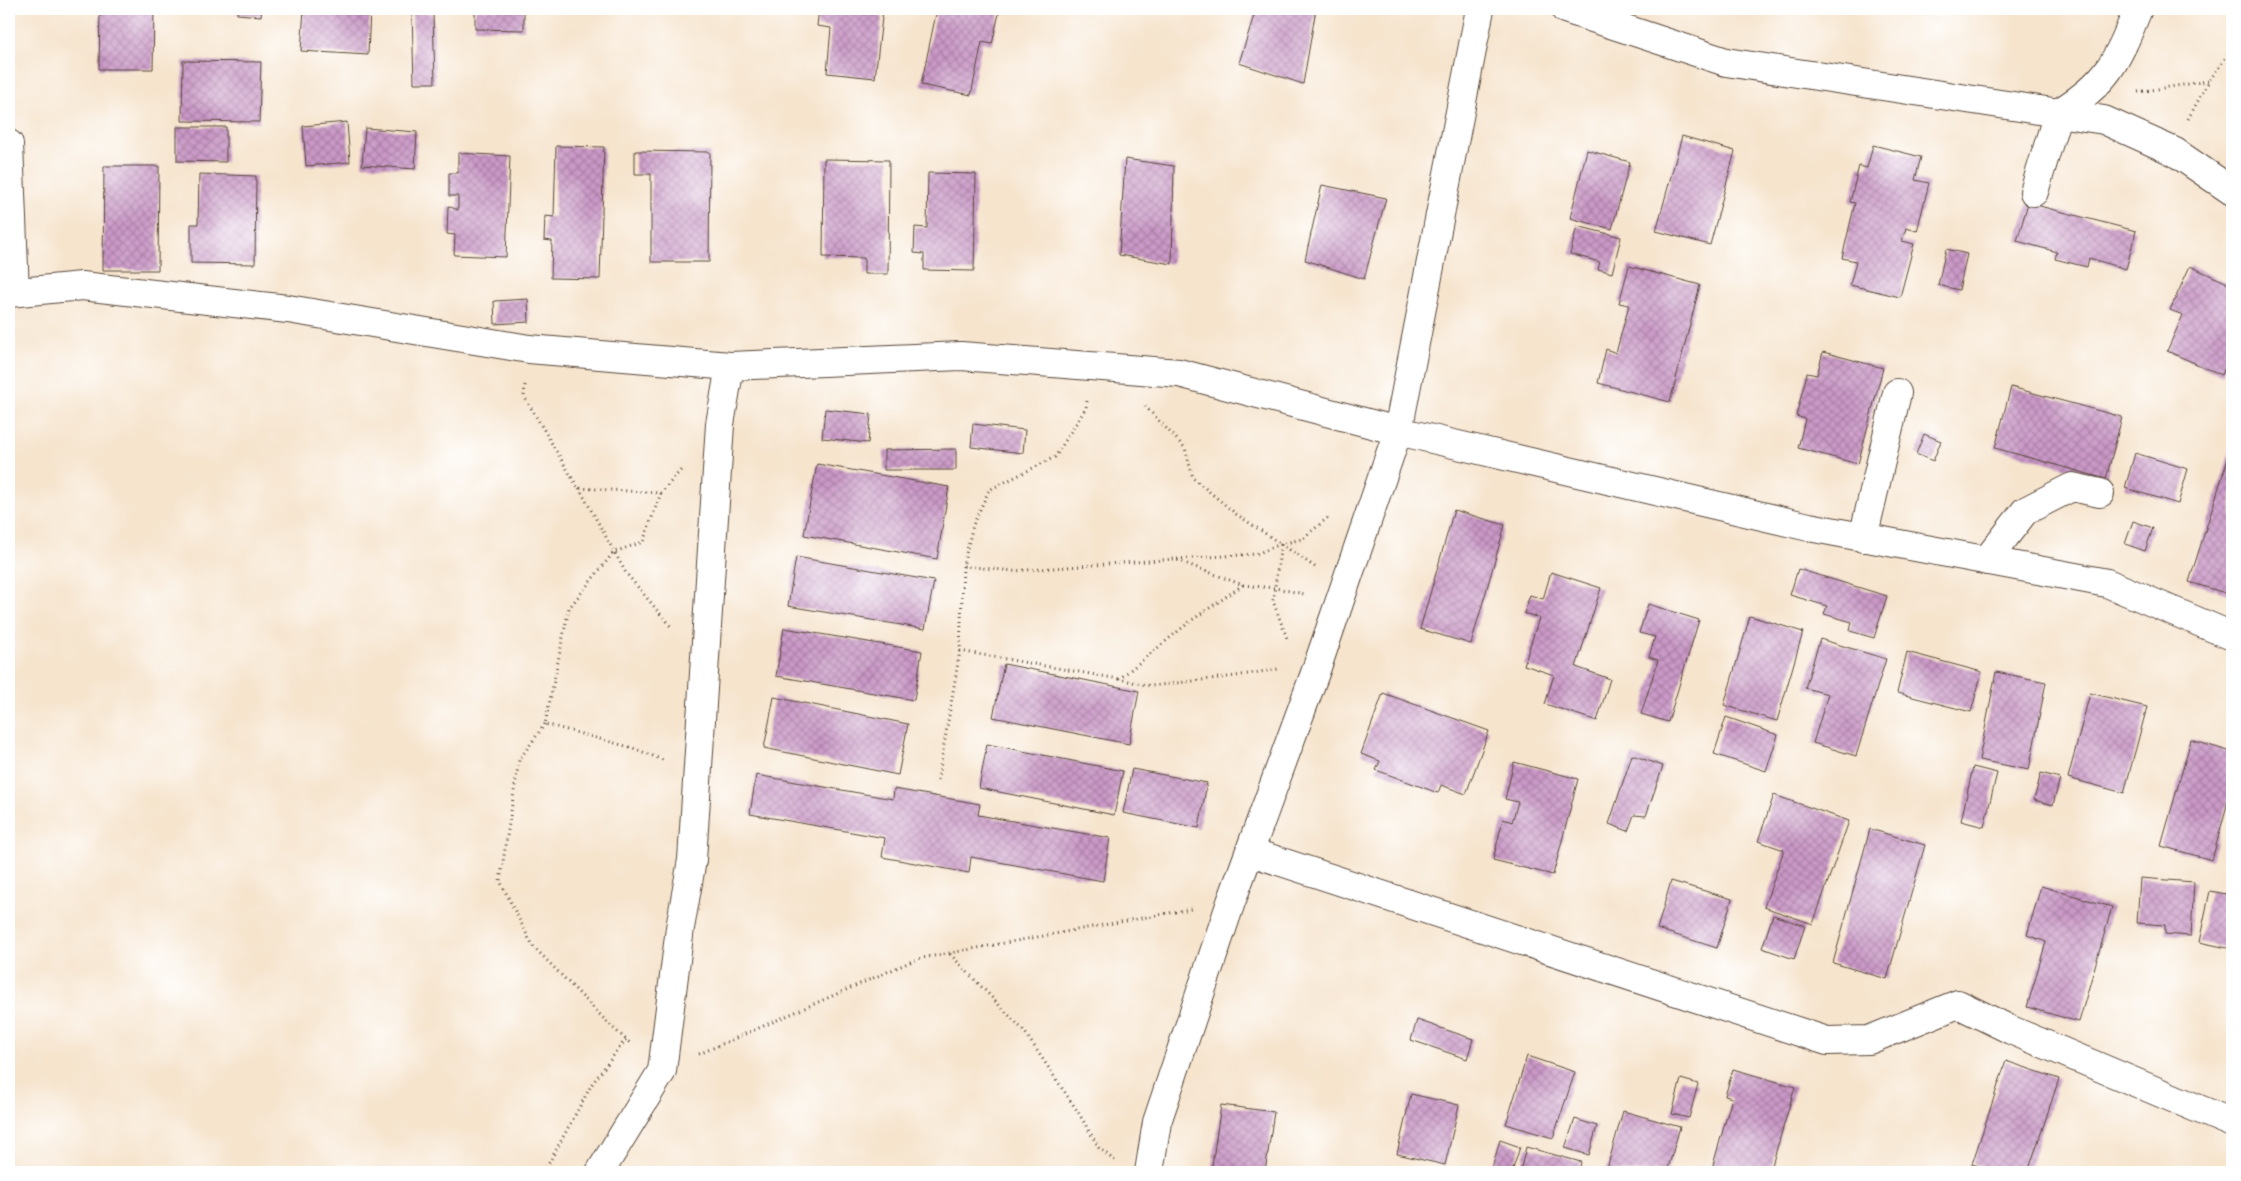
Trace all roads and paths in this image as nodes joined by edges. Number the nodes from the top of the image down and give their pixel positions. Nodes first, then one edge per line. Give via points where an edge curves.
1 (1480, 9) edge
2 (1565, 9) edge
3 (2138, 9) edge
4 (2232, 49) edge
5 (2208, 81) junction
6 (2134, 92) dead end
7 (2058, 113) junction
8 (9, 144) edge
9 (2167, 148) junction
10 (2232, 191) edge
11 (2034, 192) dead end
12 (12, 292) edge
13 (529, 349) junction
14 (730, 366) junction
15 (1100, 366) junction
16 (1897, 393) dead end
17 (1398, 431) junction
18 (685, 465) dead end
19 (578, 488) junction
20 (661, 493) junction
21 (2100, 493) dead end
22 (1376, 496) junction
23 (1863, 538) junction
24 (1281, 544) junction
25 (614, 552) junction
26 (1174, 559) junction
27 (1986, 561) junction
28 (963, 566) junction
29 (1243, 585) junction
30 (1276, 588) junction
31 (1340, 601) junction
32 (2232, 636) edge
33 (960, 651) junction
34 (705, 668) junction
35 (1305, 669) junction
36 (1119, 679) junction
37 (545, 724) junction
38 (698, 775) junction
39 (938, 780) dead end
40 (1251, 852) junction
41 (1231, 902) junction
42 (949, 953) junction
43 (626, 1040) junction
44 (662, 1071) junction
45 (2232, 1123) edge
46 (1121, 1166) dead end
47 (544, 1172) edge
48 (600, 1172) edge
49 (1149, 1172) edge

1 - 17 street
2 - 7 street via 1726,62
3 - 7 street via 2108,73 2083,98
4 - 5 path
5 - 6 path
5 - 9 path via 2183,128
7 - 9 street via 2104,120
7 - 11 street
8 - 12 street
9 - 10 street
12 - 13 street via 82,286 278,308
13 - 14 street
13 - 19 path via 524,396
14 - 15 street via 960,356
14 - 34 street via 720,424
15 - 17 street via 1179,372
15 - 24 path via 1185,448 1193,478 1236,514
15 - 28 path via 1086,408 1055,457 989,490 973,525
16 - 23 street
17 - 22 street
17 - 23 street
18 - 20 path
19 - 20 path
19 - 25 path
20 - 25 path via 643,542
21 - 27 street via 2072,487 2025,511
22 - 24 path via 1341,507 1302,539
22 - 31 street
23 - 27 street
24 - 26 path via 1256,554
24 - 30 path
25 - 34 path via 626,573
25 - 37 path via 569,608
26 - 28 path via 1014,571
26 - 29 path
27 - 32 street via 2107,583
28 - 33 path
29 - 30 path
29 - 36 path via 1192,620
30 - 31 path
30 - 35 path via 1273,601
31 - 35 street
33 - 36 path
33 - 39 path
34 - 38 street
35 - 36 path via 1151,686
35 - 40 street
37 - 38 path via 634,748
37 - 43 path via 519,760 500,881 532,945
38 - 44 street via 692,860
40 - 41 street
40 - 45 street via 1827,1041 1869,1040 1958,1004 2011,1030
41 - 42 path
41 - 49 street via 1156,1122
42 - 44 path via 917,959
42 - 46 path via 1024,1031 1099,1148
43 - 44 path
43 - 47 path via 592,1084
44 - 48 street

